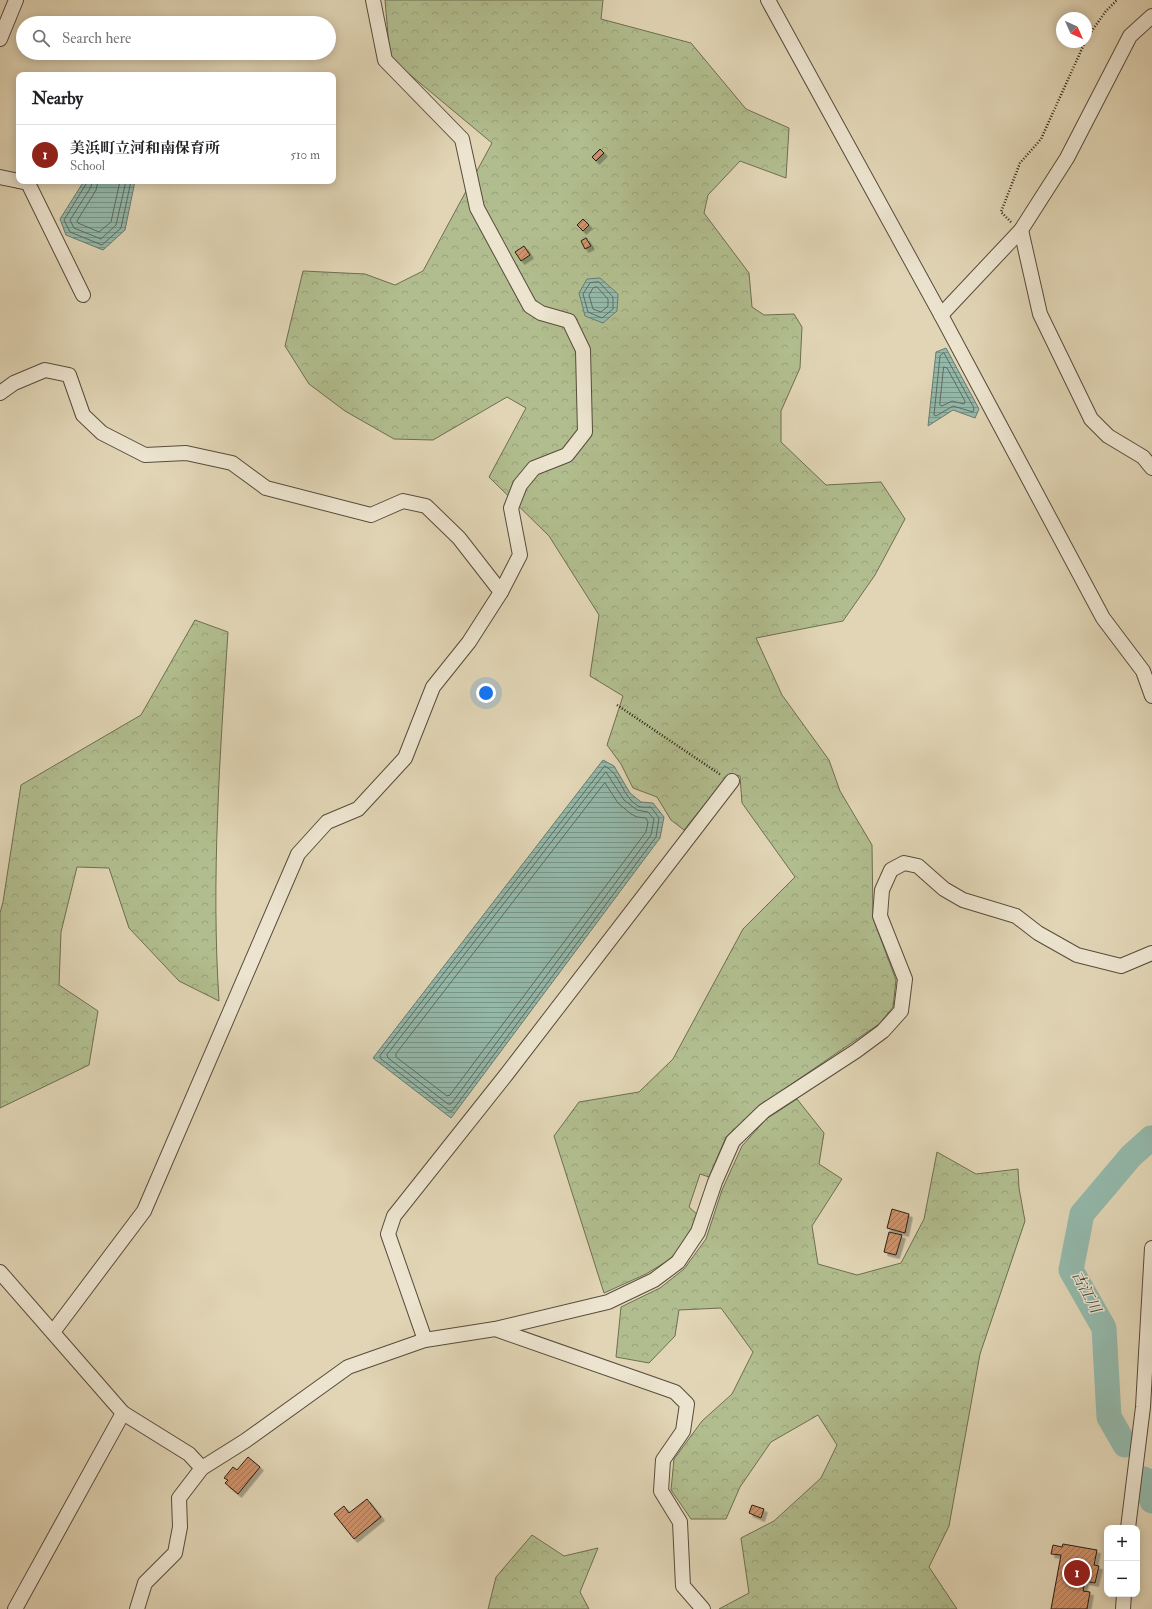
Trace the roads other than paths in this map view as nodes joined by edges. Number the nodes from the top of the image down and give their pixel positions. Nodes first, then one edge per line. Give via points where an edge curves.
1 (16, 0) edge
2 (373, 0) edge
3 (768, 0) edge
4 (1152, 16) edge
5 (0, 39) edge
6 (0, 176) edge
7 (16, 180) edge
8 (28, 184) edge
9 (1021, 230) junction
10 (83, 295) dead end
11 (941, 315) junction
12 (0, 393) edge
13 (1152, 468) edge
14 (501, 592) junction
15 (1152, 696) edge
16 (732, 782) road end
17 (1152, 953) edge
18 (1152, 1248) edge
19 (0, 1272) edge
20 (495, 1329) junction
21 (53, 1332) junction
22 (425, 1340) junction
23 (123, 1413) junction
24 (202, 1468) junction
25 (1128, 1525) edge
26 (1124, 1597) edge
27 (15, 1609) edge
28 (137, 1609) edge
29 (703, 1609) edge
30 (1123, 1609) edge

1 - 5 street
2 - 14 street via 385,60 462,139 477,208 530,306 541,313 569,321 583,350 585,432 567,455 534,468 520,485 511,508 520,555
3 - 11 street
4 - 9 street via 1130,36 1067,158
6 - 7 street
8 - 10 street
9 - 11 street
9 - 13 street via 1040,314 1091,419 1108,436 1143,457
11 - 15 street via 1104,618 1143,671
12 - 14 street via 14,383 45,370 69,375 83,415 102,433 145,455 186,453 232,463 266,488 371,516 403,501 426,506 459,538
14 - 21 street via 469,642 434,687 405,758 358,809 327,822 298,854 144,1210
16 - 22 street via 394,1216 388,1234
17 - 20 street via 1121,966 1077,954 1038,933 1016,916 963,900 944,889 918,866 904,863 890,870 882,890 880,916 905,980 901,1011 883,1031 764,1111 733,1141 715,1182 698,1232 678,1262 654,1280 608,1302
18 - 25 street via 1143,1407
19 - 21 street
20 - 22 street
20 - 29 street via 674,1392 687,1404 683,1431 663,1460 661,1491 680,1522 683,1586
21 - 23 street
22 - 24 street via 348,1366 245,1441
23 - 24 street via 190,1454
23 - 27 street
24 - 28 street via 179,1498 180,1527 175,1553 145,1583
26 - 30 street

